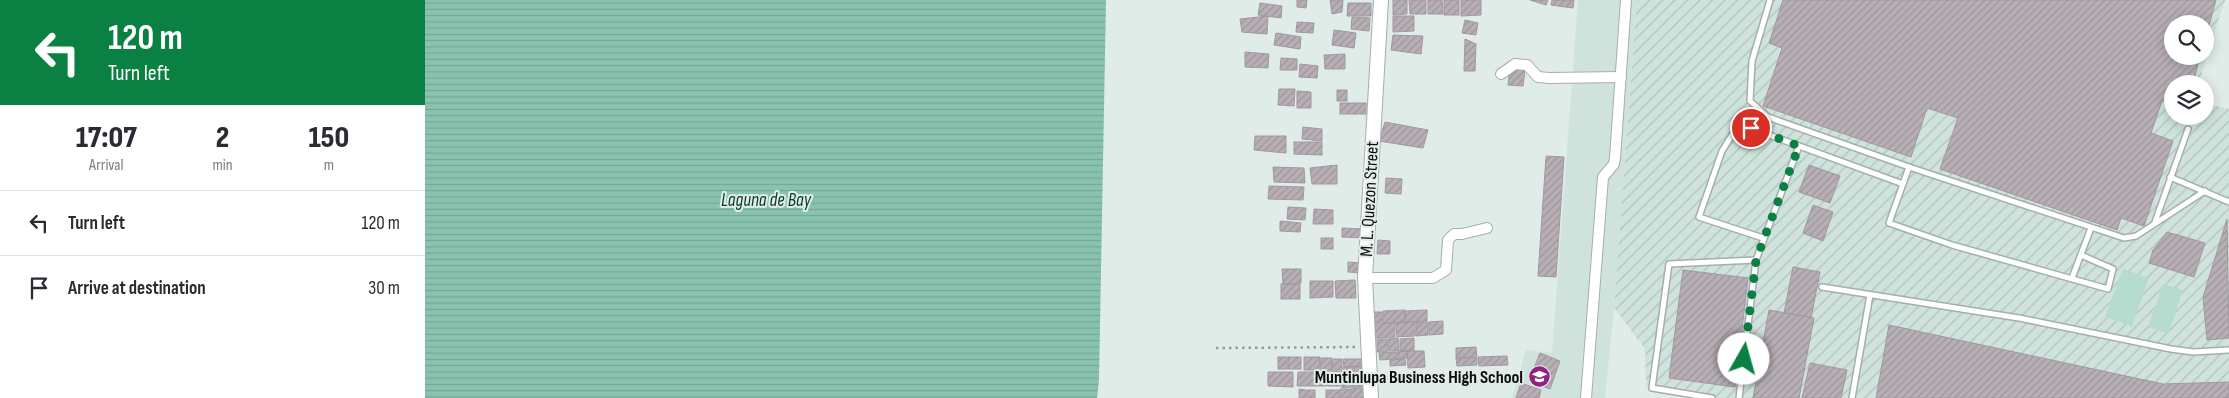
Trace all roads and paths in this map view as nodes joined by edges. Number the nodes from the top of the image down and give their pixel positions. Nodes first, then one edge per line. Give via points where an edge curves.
1 (1381, 0) edge
2 (1626, 0) edge
3 (1770, 0) edge
4 (1501, 74) dead end
5 (1621, 77) junction
6 (2187, 129) dead end
7 (1799, 146) junction
8 (1909, 167) junction
9 (2171, 177) junction
10 (1903, 184) junction
11 (2205, 191) junction
12 (2229, 202) edge
13 (2155, 222) junction
14 (1487, 228) dead end
15 (2091, 228) junction
16 (1763, 238) junction
17 (2081, 255) junction
18 (1756, 260) junction
19 (1365, 278) junction
20 (2072, 278) junction
21 (1822, 287) dead end
22 (1870, 295) junction
23 (1367, 347) junction
24 (1216, 348) dead end
25 (2229, 350) edge
26 (1371, 398) edge
27 (1587, 398) edge
28 (1712, 398) edge
29 (1739, 398) edge
30 (1852, 398) edge

1 - 19 main road, M. L. Quezon Street
2 - 5 street
3 - 8 lane via 1752,61 1750,100 1768,117
4 - 5 street via 1515,64 1527,65 1538,77
5 - 27 street via 1614,164 1603,178
6 - 9 lane
7 - 10 lane
7 - 16 lane
7 - 16 lane via 1739,124 1722,150 1699,217
8 - 10 lane
8 - 15 lane
9 - 11 lane
9 - 13 lane
10 - 20 lane via 1889,223 1952,245
11 - 12 lane
11 - 13 lane
13 - 15 lane via 2135,236 2124,238
14 - 19 street via 1454,234 1448,240 1446,270 1433,278
15 - 17 lane
16 - 18 lane
17 - 20 lane
17 - 20 lane via 2113,269 2108,289
18 - 28 lane via 1669,264 1652,388
18 - 29 lane
19 - 23 main road, M. L. Quezon Street
21 - 22 lane
22 - 25 lane via 2019,318 2171,349 2193,352
22 - 30 lane
23 - 24 path
23 - 26 main road, M. L. Quezon Street

